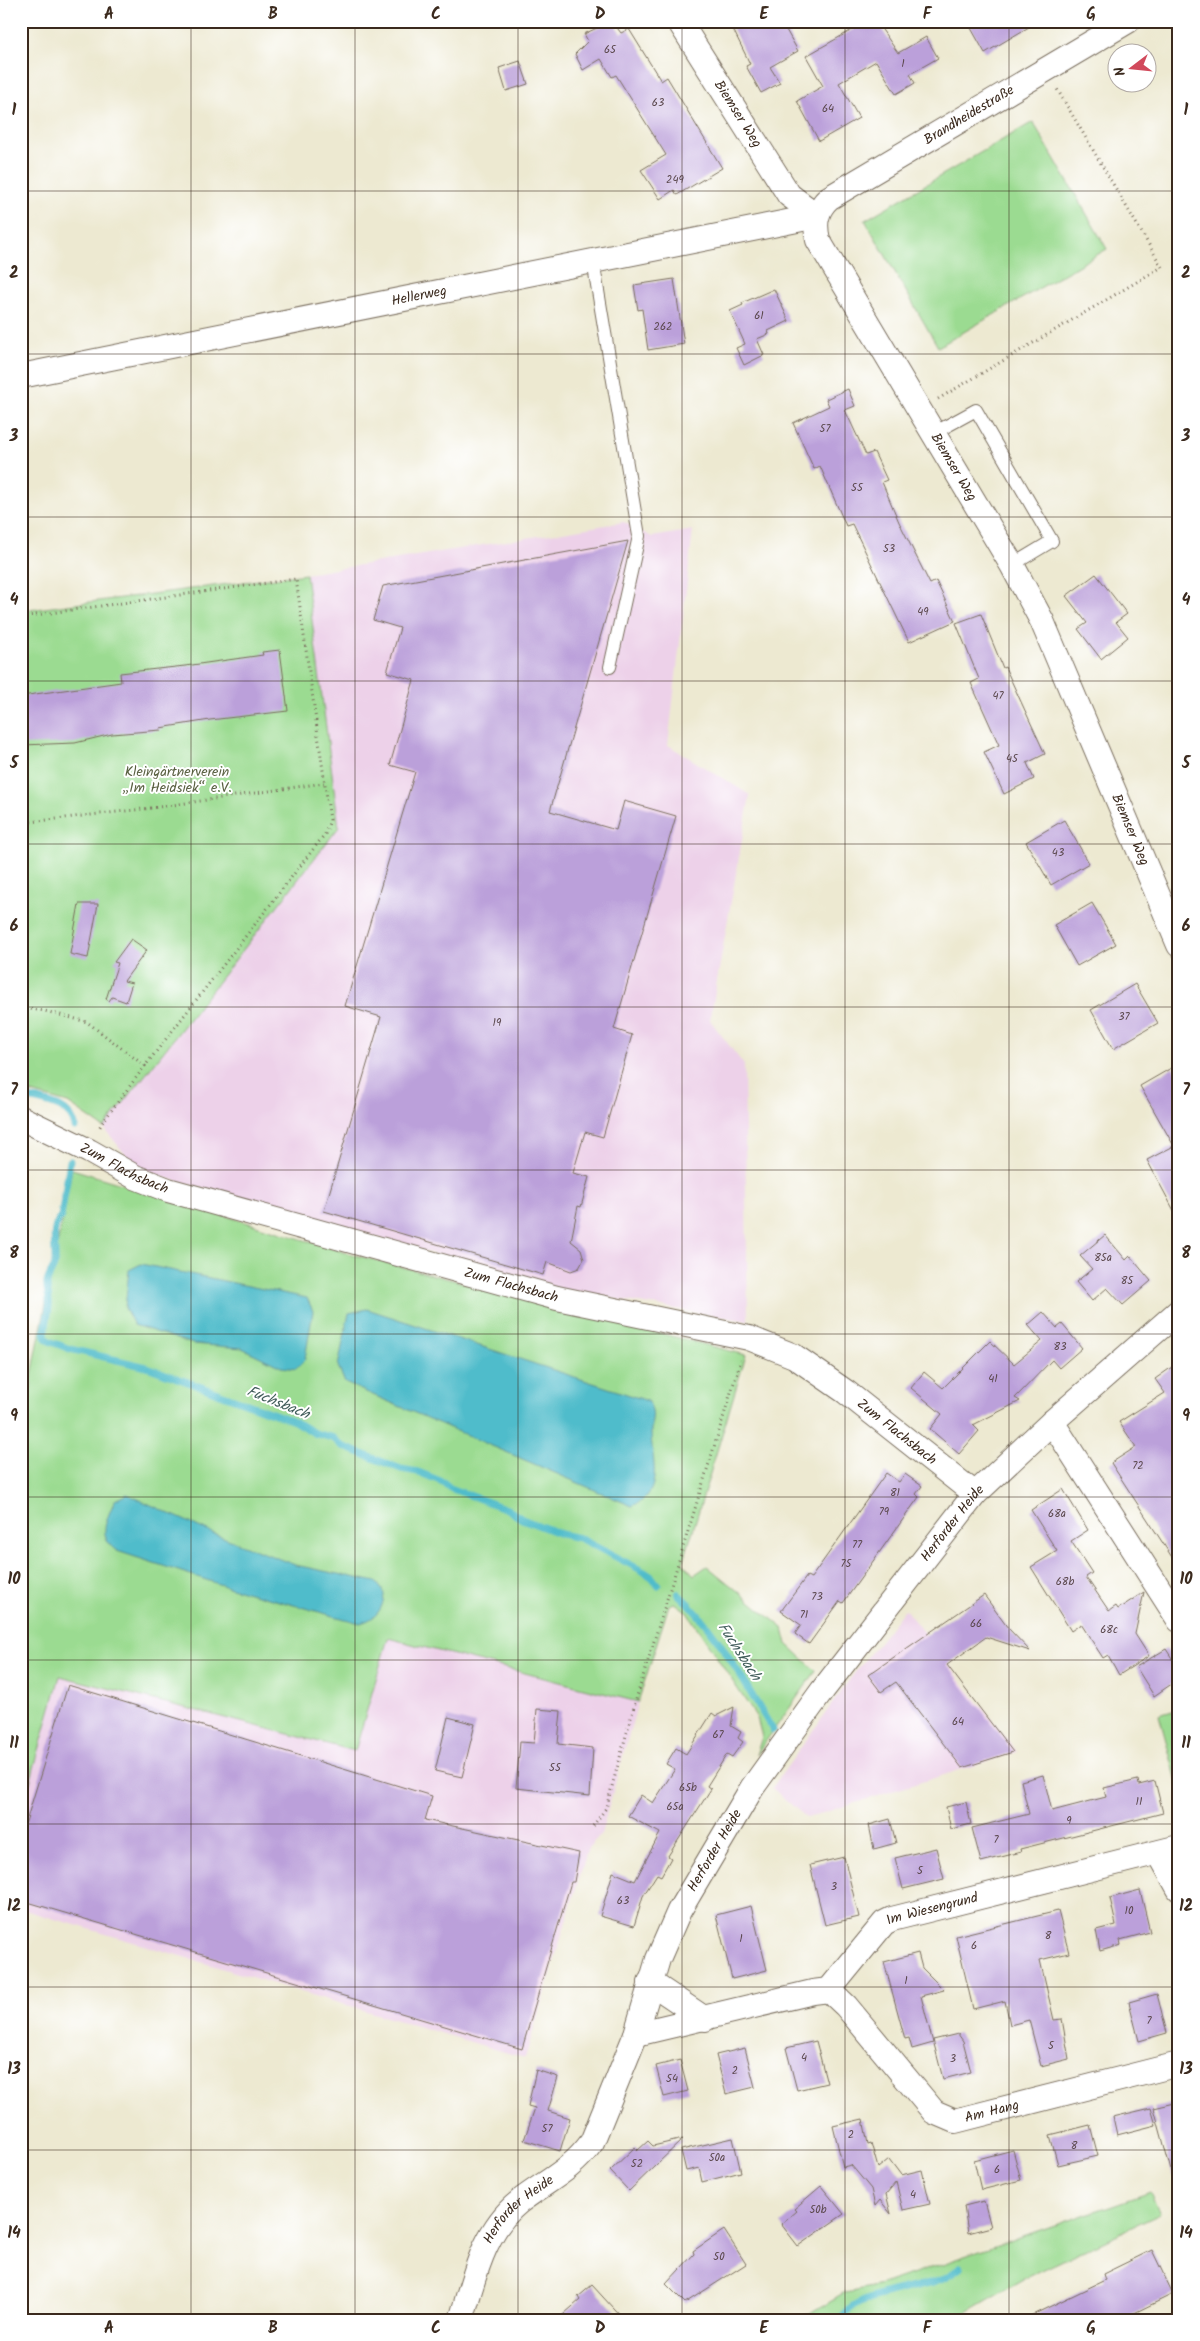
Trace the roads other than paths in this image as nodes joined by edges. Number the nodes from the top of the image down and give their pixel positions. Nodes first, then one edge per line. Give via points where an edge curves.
1 (679, 21) edge
2 (1128, 21) edge
3 (817, 216) junction
4 (593, 261) junction
5 (21, 376) edge
6 (934, 433) junction
7 (1012, 565) junction
8 (610, 667) dead end
9 (1179, 945) edge
10 (21, 1118) edge
11 (1179, 1311) edge
12 (1052, 1422) junction
13 (974, 1494) junction
14 (1179, 1620) edge
15 (1169, 1850) edge
16 (1179, 1889) edge
17 (650, 1982) junction
18 (829, 1990) junction
19 (705, 2019) junction
20 (636, 2034) junction
21 (1179, 2064) edge
22 (461, 2320) edge

1 - 3 street, Biemser Weg via 789,195
2 - 3 street, Brandheidestraße via 829,198 821,205
3 - 4 street, Hellerweg
3 - 6 street, Biemser Weg via 818,240
4 - 5 street, Hellerweg
4 - 8 lane via 639,536
6 - 7 street, Biemser Weg
6 - 7 lane via 976,410 1052,540
7 - 9 street, Biemser Weg via 1042,621
10 - 13 street, Zum Flachsbach via 135,1177 177,1192 557,1298 749,1338 794,1356 846,1392
11 - 12 street, Herforder Heide
12 - 13 street, Herforder Heide
12 - 14 street
13 - 17 street, Herforder Heide via 822,1691 752,1788 679,1912
15 - 16 street, Im Wiesengrund
15 - 18 street, Im Wiesengrund via 892,1919 884,1923
17 - 19 street
17 - 20 street, Herforder Heide
18 - 19 street
18 - 21 street, Am Hang via 934,2112 955,2121
19 - 20 street
20 - 22 street, Herforder Heide via 592,2142 567,2170 500,2220 482,2251

